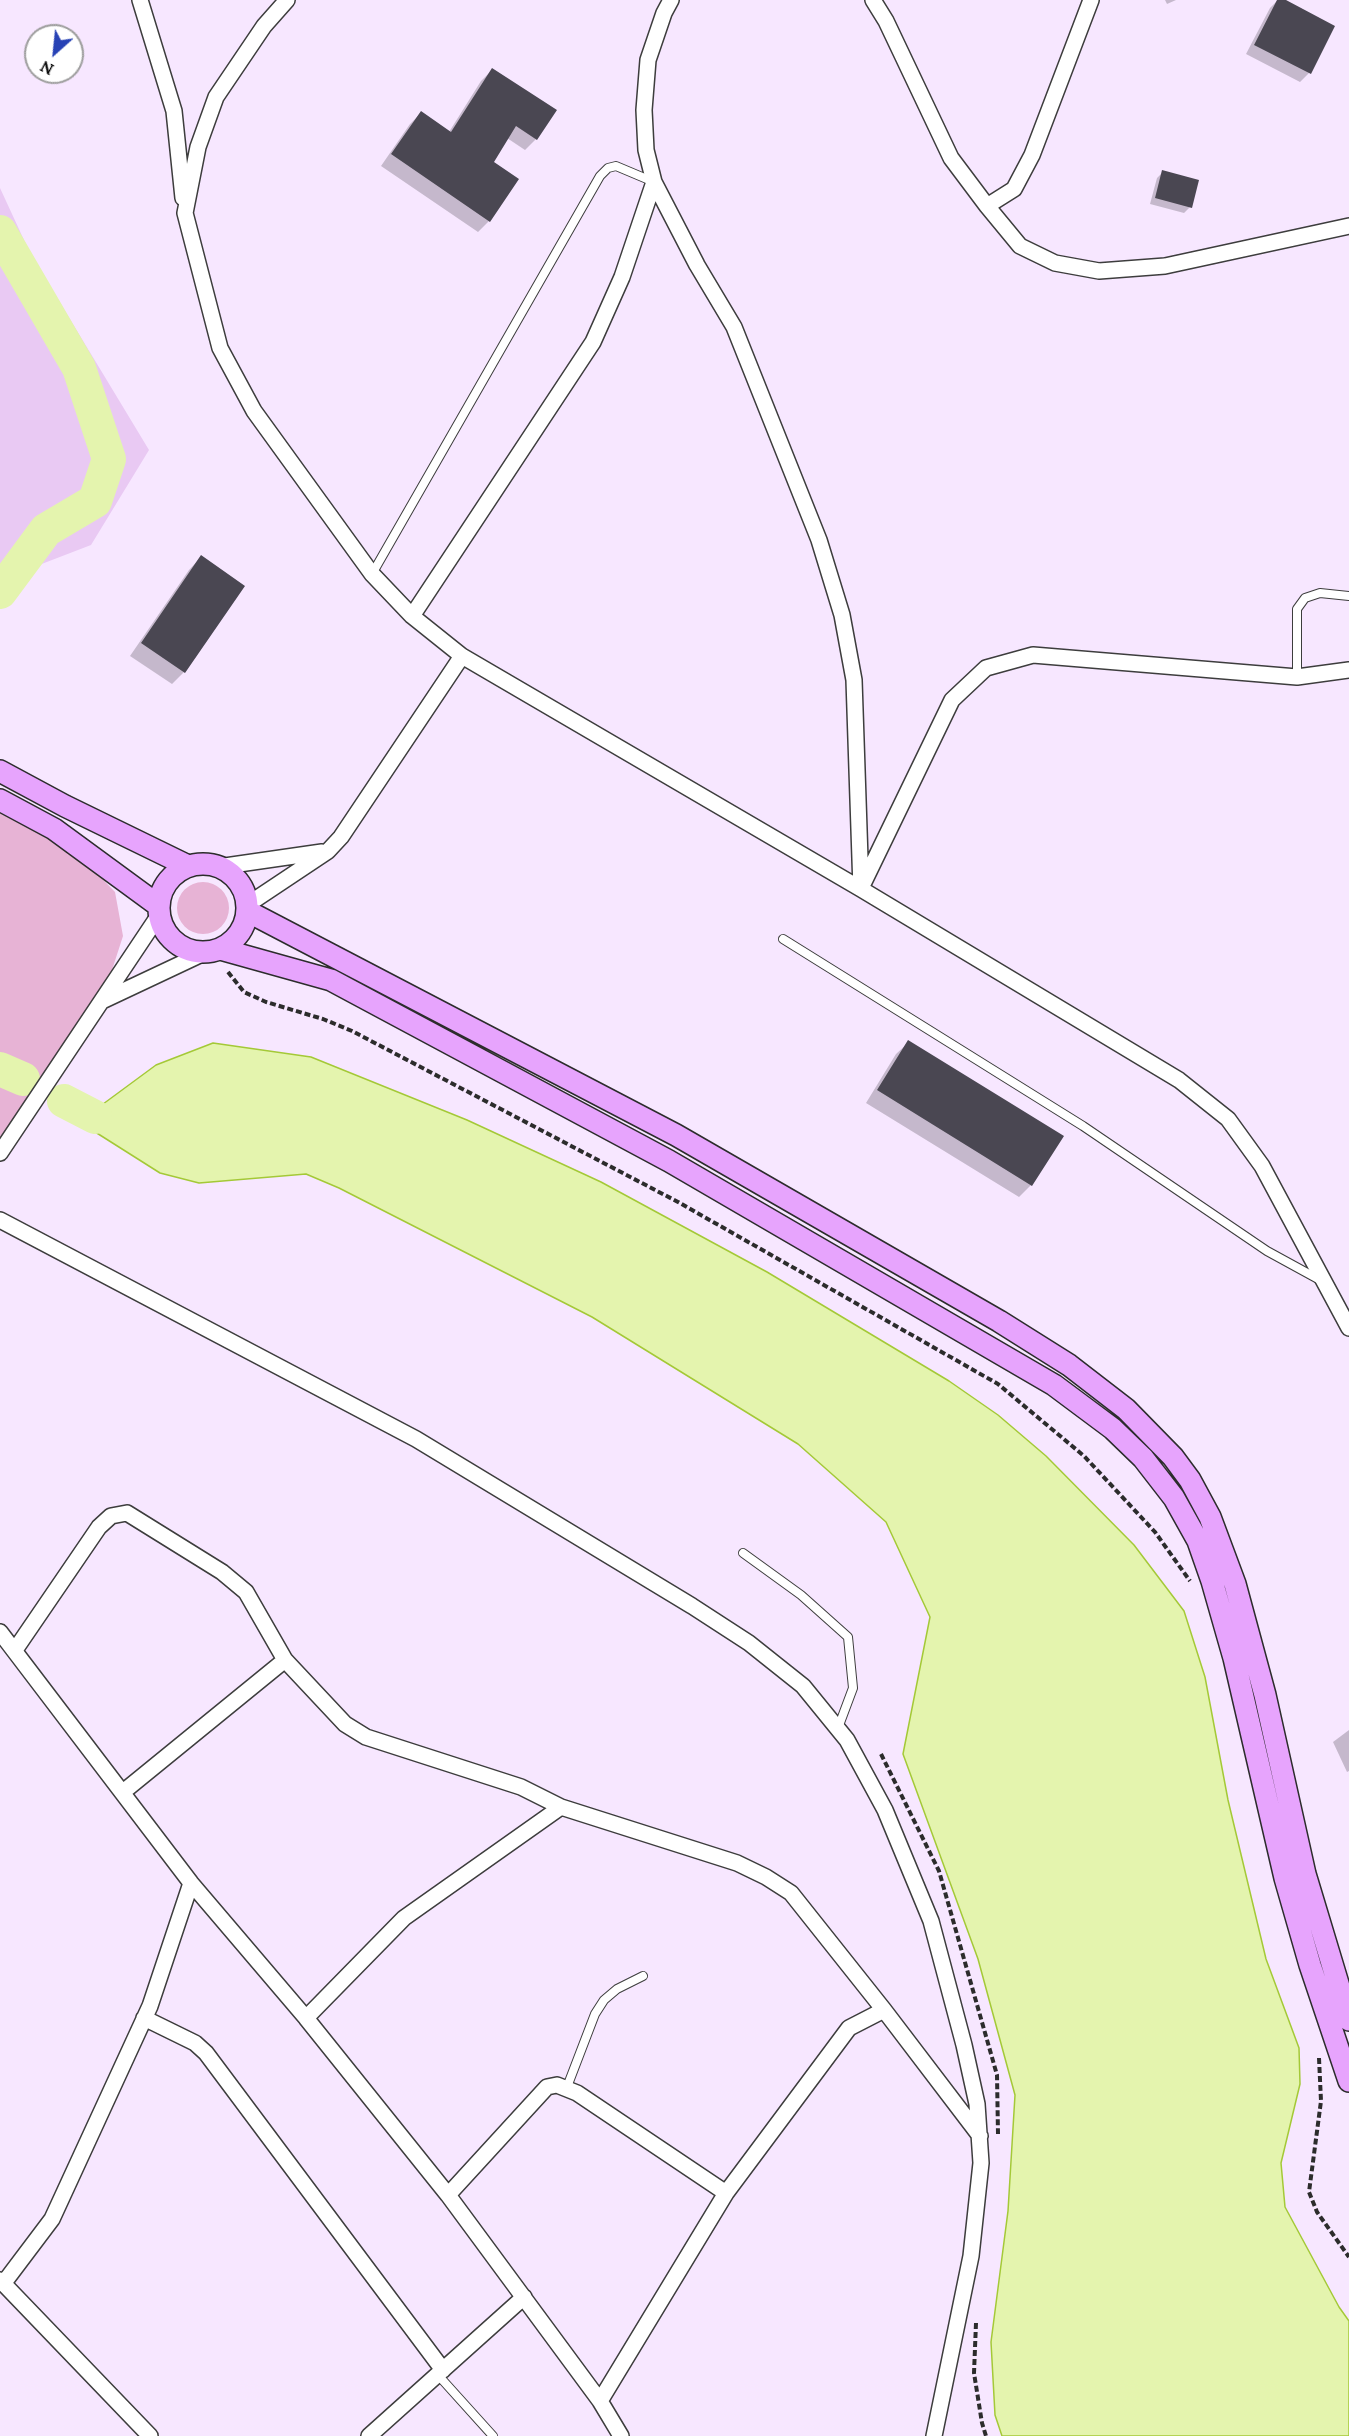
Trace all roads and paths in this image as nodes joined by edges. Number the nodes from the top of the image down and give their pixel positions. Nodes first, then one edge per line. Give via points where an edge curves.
1 (140, 0) edge
2 (287, 0) edge
3 (671, 0) edge
4 (873, 0) edge
5 (1091, 0) edge
6 (654, 182) junction
7 (987, 206) junction
8 (185, 213) junction
9 (1349, 226) edge
10 (372, 574) junction
11 (1349, 596) edge
12 (412, 616) junction
13 (462, 656) junction
14 (1349, 670) edge
15 (1297, 677) junction
16 (0, 771) edge
17 (0, 800) edge
18 (328, 851) junction
19 (188, 866) junction
20 (218, 867) junction
21 (861, 889) junction
22 (247, 908) junction
23 (159, 911) junction
24 (783, 939) dead end
25 (213, 950) junction
26 (102, 1001) junction
27 (0, 1153) edge
28 (0, 1220) edge
29 (1324, 1282) junction
30 (1349, 1328) edge
31 (743, 1553) dead end
32 (1196, 1588) dead end
33 (0, 1632) edge
34 (15, 1650) junction
35 (285, 1660) junction
36 (838, 1728) junction
37 (123, 1792) junction
38 (561, 1807) junction
39 (191, 1883) junction
40 (643, 1976) dead end
41 (884, 2010) junction
42 (144, 2018) junction
43 (306, 2018) junction
44 (1349, 2020) edge
45 (1319, 2051) dead end
46 (1349, 2081) edge
47 (567, 2087) junction
48 (980, 2137) junction
49 (726, 2193) junction
50 (447, 2195) junction
51 (1349, 2257) edge
52 (2, 2282) edge
53 (524, 2297) junction
54 (441, 2373) junction
55 (600, 2401) junction
56 (150, 2436) edge
57 (369, 2436) edge
58 (493, 2436) edge
59 (621, 2436) edge
60 (934, 2436) edge

1 - 8 street via 174,111
2 - 8 street via 264,26 216,97 198,147
3 - 6 street via 648,60 644,110 646,150
4 - 7 street via 951,158
5 - 7 street via 1032,155 1014,189
6 - 10 lane via 616,166 600,176
6 - 12 street via 622,277 592,342
6 - 21 street via 734,327 819,540 842,615 855,680
7 - 9 street via 1020,246 1055,263 1099,271 1165,266
8 - 10 street via 220,348 254,411
10 - 12 street
11 - 15 lane via 1320,593 1305,598 1297,609
12 - 13 street
13 - 18 street via 366,802
13 - 21 street
14 - 15 street
15 - 21 street via 1033,655 986,668 952,700
16 - 19 street
17 - 23 street via 54,828
18 - 20 street
18 - 22 street
19 - 20 street
19 - 23 street via 170,879 162,891
20 - 22 street via 238,881
21 - 29 street via 1179,1080 1228,1119 1262,1166
22 - 25 street via 239,934
22 - 44 street via 676,1135 999,1321 1068,1365 1126,1409 1190,1480 1210,1516 1235,1584 1265,1695 1305,1874
23 - 25 street via 164,928 181,946 193,951
23 - 26 street
24 - 29 lane via 1083,1126 1267,1251
25 - 26 street
25 - 32 path via 244,992 363,1037 678,1202 998,1384 1084,1456 1155,1532
25 - 46 street via 331,980 669,1161 1054,1385 1113,1429 1143,1458 1198,1541 1212,1581 1285,1878
26 - 27 street
28 - 36 street via 416,1439 692,1606 749,1643 803,1686
29 - 30 street
31 - 36 lane via 801,1595 848,1637 853,1688
33 - 34 street
34 - 35 street via 99,1527 111,1516 127,1513 222,1572 246,1592
34 - 37 street
35 - 37 street
35 - 38 street via 345,1724 366,1737 521,1787
36 - 48 street via 885,1810 931,1921 964,2045
37 - 39 street
38 - 41 street via 737,1863 766,1877 791,1893
38 - 43 street via 404,1918
39 - 42 street
39 - 43 street
40 - 47 lane via 604,2000
41 - 48 street
41 - 49 street via 849,2028
42 - 52 street via 52,2219
42 - 54 street via 195,2043 206,2053
43 - 50 street
45 - 51 path via 1321,2101 1309,2192 1317,2212
47 - 49 street
47 - 50 street via 547,2087
48 - 60 street via 971,2256
49 - 55 street
50 - 53 street
52 - 56 street
53 - 54 street
53 - 55 street
54 - 57 street
54 - 58 lane
55 - 59 street

